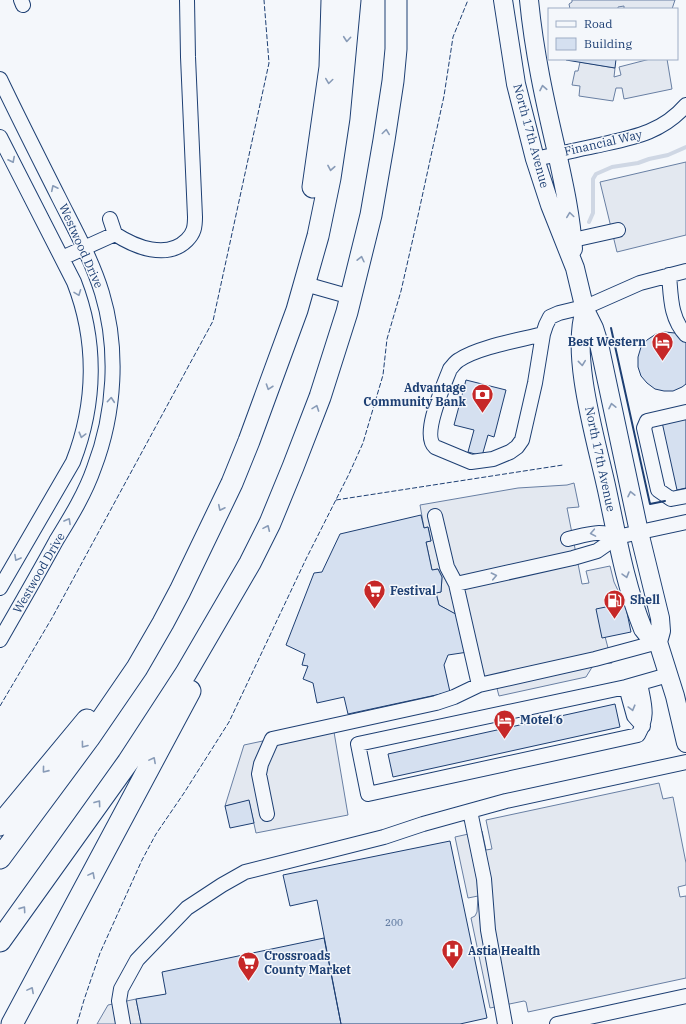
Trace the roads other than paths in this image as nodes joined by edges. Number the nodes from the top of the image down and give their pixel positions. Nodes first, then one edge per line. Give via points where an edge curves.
1 (187, 0) edge
2 (332, 0) edge
3 (350, 0) edge
4 (396, 0) edge
5 (410, 0) edge
6 (503, 0) edge
7 (529, 0) edge
8 (396, 49) junction
9 (0, 79) edge
10 (686, 105) edge
11 (0, 137) edge
12 (557, 154) junction
13 (535, 159) junction
14 (110, 218) dead end
15 (618, 230) dead end
16 (114, 234) junction
17 (573, 240) junction
18 (83, 248) junction
19 (62, 258) junction
20 (575, 268) junction
21 (686, 271) edge
22 (669, 275) junction
23 (306, 284) junction
24 (351, 297) junction
25 (584, 308) junction
26 (543, 334) junction
27 (686, 335) edge
28 (282, 351) junction
29 (686, 412) edge
30 (686, 496) edge
31 (435, 516) dead end
32 (686, 522) edge
33 (639, 532) junction
34 (617, 537) junction
35 (568, 539) dead end
36 (250, 563) junction
37 (191, 568) junction
38 (456, 584) junction
39 (0, 588) edge
40 (0, 640) edge
41 (658, 642) junction
42 (668, 675) junction
43 (640, 684) junction
44 (479, 685) junction
45 (626, 687) junction
46 (643, 726) junction
47 (686, 743) edge
48 (686, 762) edge
49 (470, 811) junction
50 (267, 814) dead end
51 (0, 825) edge
52 (0, 858) edge
53 (0, 941) edge
54 (686, 996) edge
55 (12, 1024) edge
56 (123, 1024) edge
57 (505, 1024) edge
58 (556, 1024) edge

1 - 16 street via 194,231 180,246 162,251 136,245
2 -> 28 highway via 330,67 317,168
3 -> 23 highway via 336,142 323,214
4 - 8 highway
5 - 8 highway
6 - 13 main road, North 17th Avenue via 514,72
12 -> 7 main road, North 17th Avenue via 532,34
24 -> 8 highway via 379,171
18 -> 9 street, Westwood Drive
10 - 12 street, Financial Way via 670,121 649,132
11 -> 19 street, Westwood Drive
12 - 13 street, Financial Way
17 -> 12 main road, North 17th Avenue
13 - 20 main road, North 17th Avenue
14 - 16 street
15 - 17 street
16 - 18 street
17 - 20 main road, North 17th Avenue
18 - 19 street
40 -> 18 street, Westwood Drive via 86,488 106,430 112,387 110,335 102,293
19 -> 39 street, Westwood Drive via 81,300 89,339 91,377 87,414 80,444 69,469
20 - 25 main road, North 17th Avenue
21 - 22 street
22 - 25 street via 640,282
22 - 27 street via 673,313
23 - 24 street
23 - 28 highway
36 -> 24 highway via 270,523 305,438
25 - 26 street via 553,315
33 -> 25 main road, North 17th Avenue via 600,350 594,328
25 -> 34 main road, North 17th Avenue via 581,332 584,381
26 - 26 street via 524,433 517,447 493,459 471,462 431,444 432,421 450,369 456,362 485,349
28 -> 37 highway via 232,483
29 - 30 street via 647,421 644,428 658,490 671,499
31 - 38 street via 447,567
32 - 33 street
33 - 34 street
33 - 41 main road, North 17th Avenue via 661,622
34 -> 35 street via 597,532
38 -> 34 street via 597,551
34 -> 41 main road, North 17th Avenue via 641,625 647,634
53 -> 36 highway via 151,728
55 -> 36 highway via 233,612
37 -> 51 highway via 105,697
37 -> 52 highway via 163,623 114,702
38 - 44 street
41 - 42 main road
41 - 44 street
42 - 43 street
42 - 47 main road
43 - 45 street
43 - 46 street via 646,713
44 - 50 street via 436,704 272,739 261,764 260,774
45 -> 46 street via 634,716
45 - 46 street via 358,744 368,794 638,735
48 - 49 street
49 - 56 street via 384,838 245,872 222,885 187,908 137,960 121,989 118,1001
49 - 57 street via 484,879 488,930
54 - 58 street

